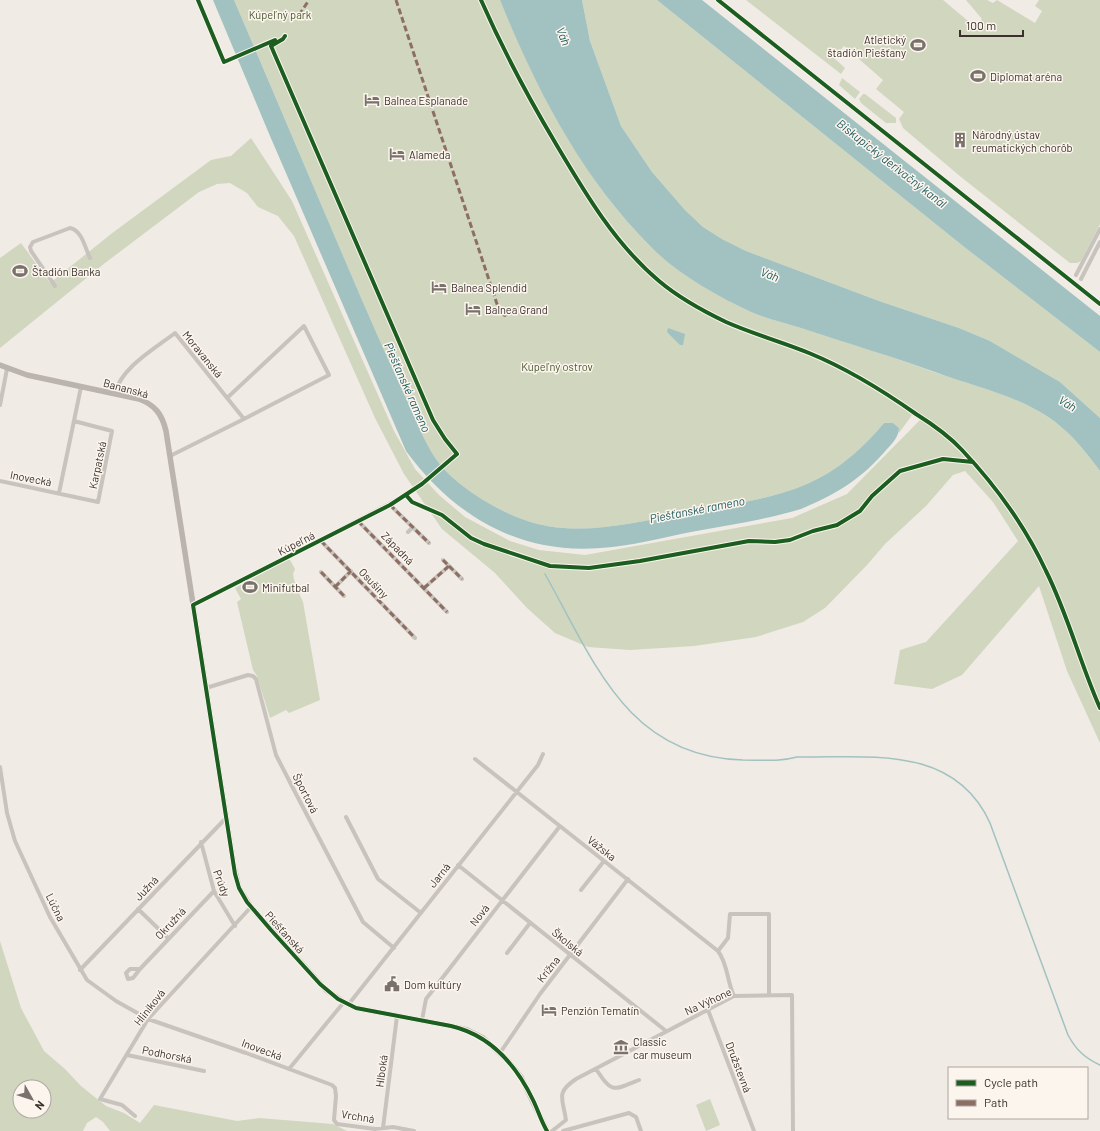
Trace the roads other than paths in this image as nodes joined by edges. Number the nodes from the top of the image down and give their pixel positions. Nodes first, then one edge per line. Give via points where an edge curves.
1 (1100, 229) edge
2 (1100, 245) edge
3 (90, 258) dead end
4 (1076, 275) dead end
5 (1081, 279) dead end
6 (55, 286) dead end
7 (0, 366) edge
8 (7, 369) junction
9 (81, 387) junction
10 (114, 394) junction
11 (227, 398) junction
12 (0, 405) edge
13 (244, 419) junction
14 (74, 421) junction
15 (170, 456) junction
16 (0, 481) edge
17 (59, 493) junction
18 (406, 495) dead end
19 (390, 504) junction
20 (358, 521) junction
21 (413, 527) junction
22 (408, 532) dead end
23 (321, 540) junction
24 (429, 543) dead end
25 (184, 546) joint
26 (443, 560) dead end
27 (449, 566) junction
28 (351, 571) junction
29 (320, 572) dead end
30 (462, 579) dead end
31 (335, 587) junction
32 (424, 588) junction
33 (344, 596) dead end
34 (193, 605) junction
35 (447, 612) dead end
36 (415, 638) dead end
37 (206, 688) junction
38 (543, 754) dead end
39 (475, 759) dead end
40 (0, 767) edge
41 (516, 791) junction
42 (346, 817) dead end
43 (226, 818) junction
44 (560, 826) junction
45 (201, 842) junction
46 (604, 861) junction
47 (458, 865) junction
48 (628, 879) junction
49 (580, 890) dead end
50 (214, 891) junction
51 (502, 900) junction
52 (251, 907) junction
53 (138, 909) junction
54 (421, 913) junction
55 (530, 923) junction
56 (235, 926) junction
57 (168, 938) junction
58 (394, 948) junction
59 (718, 951) junction
60 (507, 953) dead end
61 (570, 955) junction
62 (140, 969) dead end
63 (80, 970) junction
64 (769, 995) junction
65 (734, 996) junction
66 (346, 1004) junction
67 (708, 1010) junction
68 (397, 1016) junction
69 (148, 1019) junction
70 (422, 1020) junction
71 (666, 1031) junction
72 (500, 1052) junction
73 (127, 1056) junction
74 (596, 1068) junction
75 (289, 1069) junction
76 (204, 1070) dead end
77 (638, 1080) dead end
78 (135, 1116) dead end
79 (383, 1128) junction
80 (414, 1131) edge
81 (547, 1131) edge
82 (552, 1131) edge
83 (563, 1131) edge
84 (641, 1131) edge
85 (754, 1131) edge
86 (793, 1131) edge

1 - 4 street
2 - 5 street
3 - 6 street via 79,232 75,229 70,228 33,242 31,251
7 - 8 main road, Bananská
8 - 9 main road, Bananská
8 - 12 street
9 - 10 main road, Bananská
9 - 14 street
10 - 11 street, Moravanská via 123,376 133,365 175,333
10 - 15 main road, Bananská via 144,401 159,411 165,425
11 - 13 street, Moravanská
11 - 13 street via 304,326 329,375
13 - 15 street
14 - 17 street
14 - 17 street, Karpatská via 110,429 113,434 98,502
15 - 25 main road, Bananská
16 - 17 street, Inovecká
18 - 19 street, Kúpeľná
19 - 20 street, Kúpeľná
19 - 21 street
20 - 23 street, Kúpeľná
20 - 32 street, Západná
21 - 22 street, Západná
21 - 24 street
23 - 28 street, Osušiny
23 - 34 street, Kúpeľná
25 - 34 main road, Piešťanská
26 - 27 street
27 - 30 street
27 - 32 street
28 - 31 street
28 - 36 street, Osušiny
29 - 31 street
31 - 33 street
32 - 35 street, Západná
34 - 37 main road, Piešťanská
37 - 43 main road, Piešťanská
37 - 58 street, Športová via 248,675 256,679 276,755 363,922
38 - 41 street, Jarná
39 - 41 street, Vážska
40 - 63 street, Lúčna via 6,813 15,841 50,917
41 - 44 street, Vážska
41 - 47 street, Jarná
42 - 54 street via 378,879
43 - 45 street, Južná
43 - 52 main road, Piešťanská via 235,874 239,888
44 - 46 street, Vážska
44 - 51 street, Nová
45 - 50 street, Prúdy
45 - 53 street, Južná
46 - 48 street, Vážska
46 - 49 street
47 - 51 street, Školská
47 - 54 street, Jarná
48 - 59 street, Vážska
48 - 61 street, Krížna
50 - 56 street, Prúdy
50 - 57 street, Okružná
51 - 55 street, Školská
51 - 70 street, Nová via 426,999
52 - 56 street, Hliníková
52 - 66 main road, Piešťanská via 320,984
53 - 57 street
53 - 63 street, Južná
54 - 58 street, Jarná
55 - 60 street
55 - 61 street, Školská
56 - 69 street, Hliníková
57 - 62 street, Okružná
58 - 66 street, Jarná
59 - 64 street via 728,938 730,914 769,914
59 - 65 street, Vážska
61 - 71 street, Školská
61 - 72 street, Krížna
63 - 69 street, Lúčna via 87,980 116,1001
64 - 65 street, Na Výhone
64 - 86 street, Na Výhone via 792,995
65 - 67 street, Na Výhone
66 - 68 main road, Piešťanská via 361,1010
66 - 75 street, Inovecká
67 - 71 street, Na Výhone
67 - 85 street, Družstevná
68 - 70 main road, Piešťanská
68 - 79 street, Hlboká
69 - 73 street, Hliníková
69 - 75 street, Inovecká
70 - 72 main road, Piešťanská via 467,1030 483,1038
71 - 74 street, Na Výhone
72 - 81 main road, Piešťanská via 521,1077
73 - 76 street, Podhorská
73 - 78 street, Hliníková via 100,1099 122,1105
74 - 77 street via 604,1082 612,1089
74 - 82 street, Na Výhone via 563,1089 562,1100 566,1120
75 - 79 street, Vrchná via 334,1087 334,1120 337,1124 371,1129
79 - 80 street, Vrchná
83 - 84 street via 629,1113 636,1117

